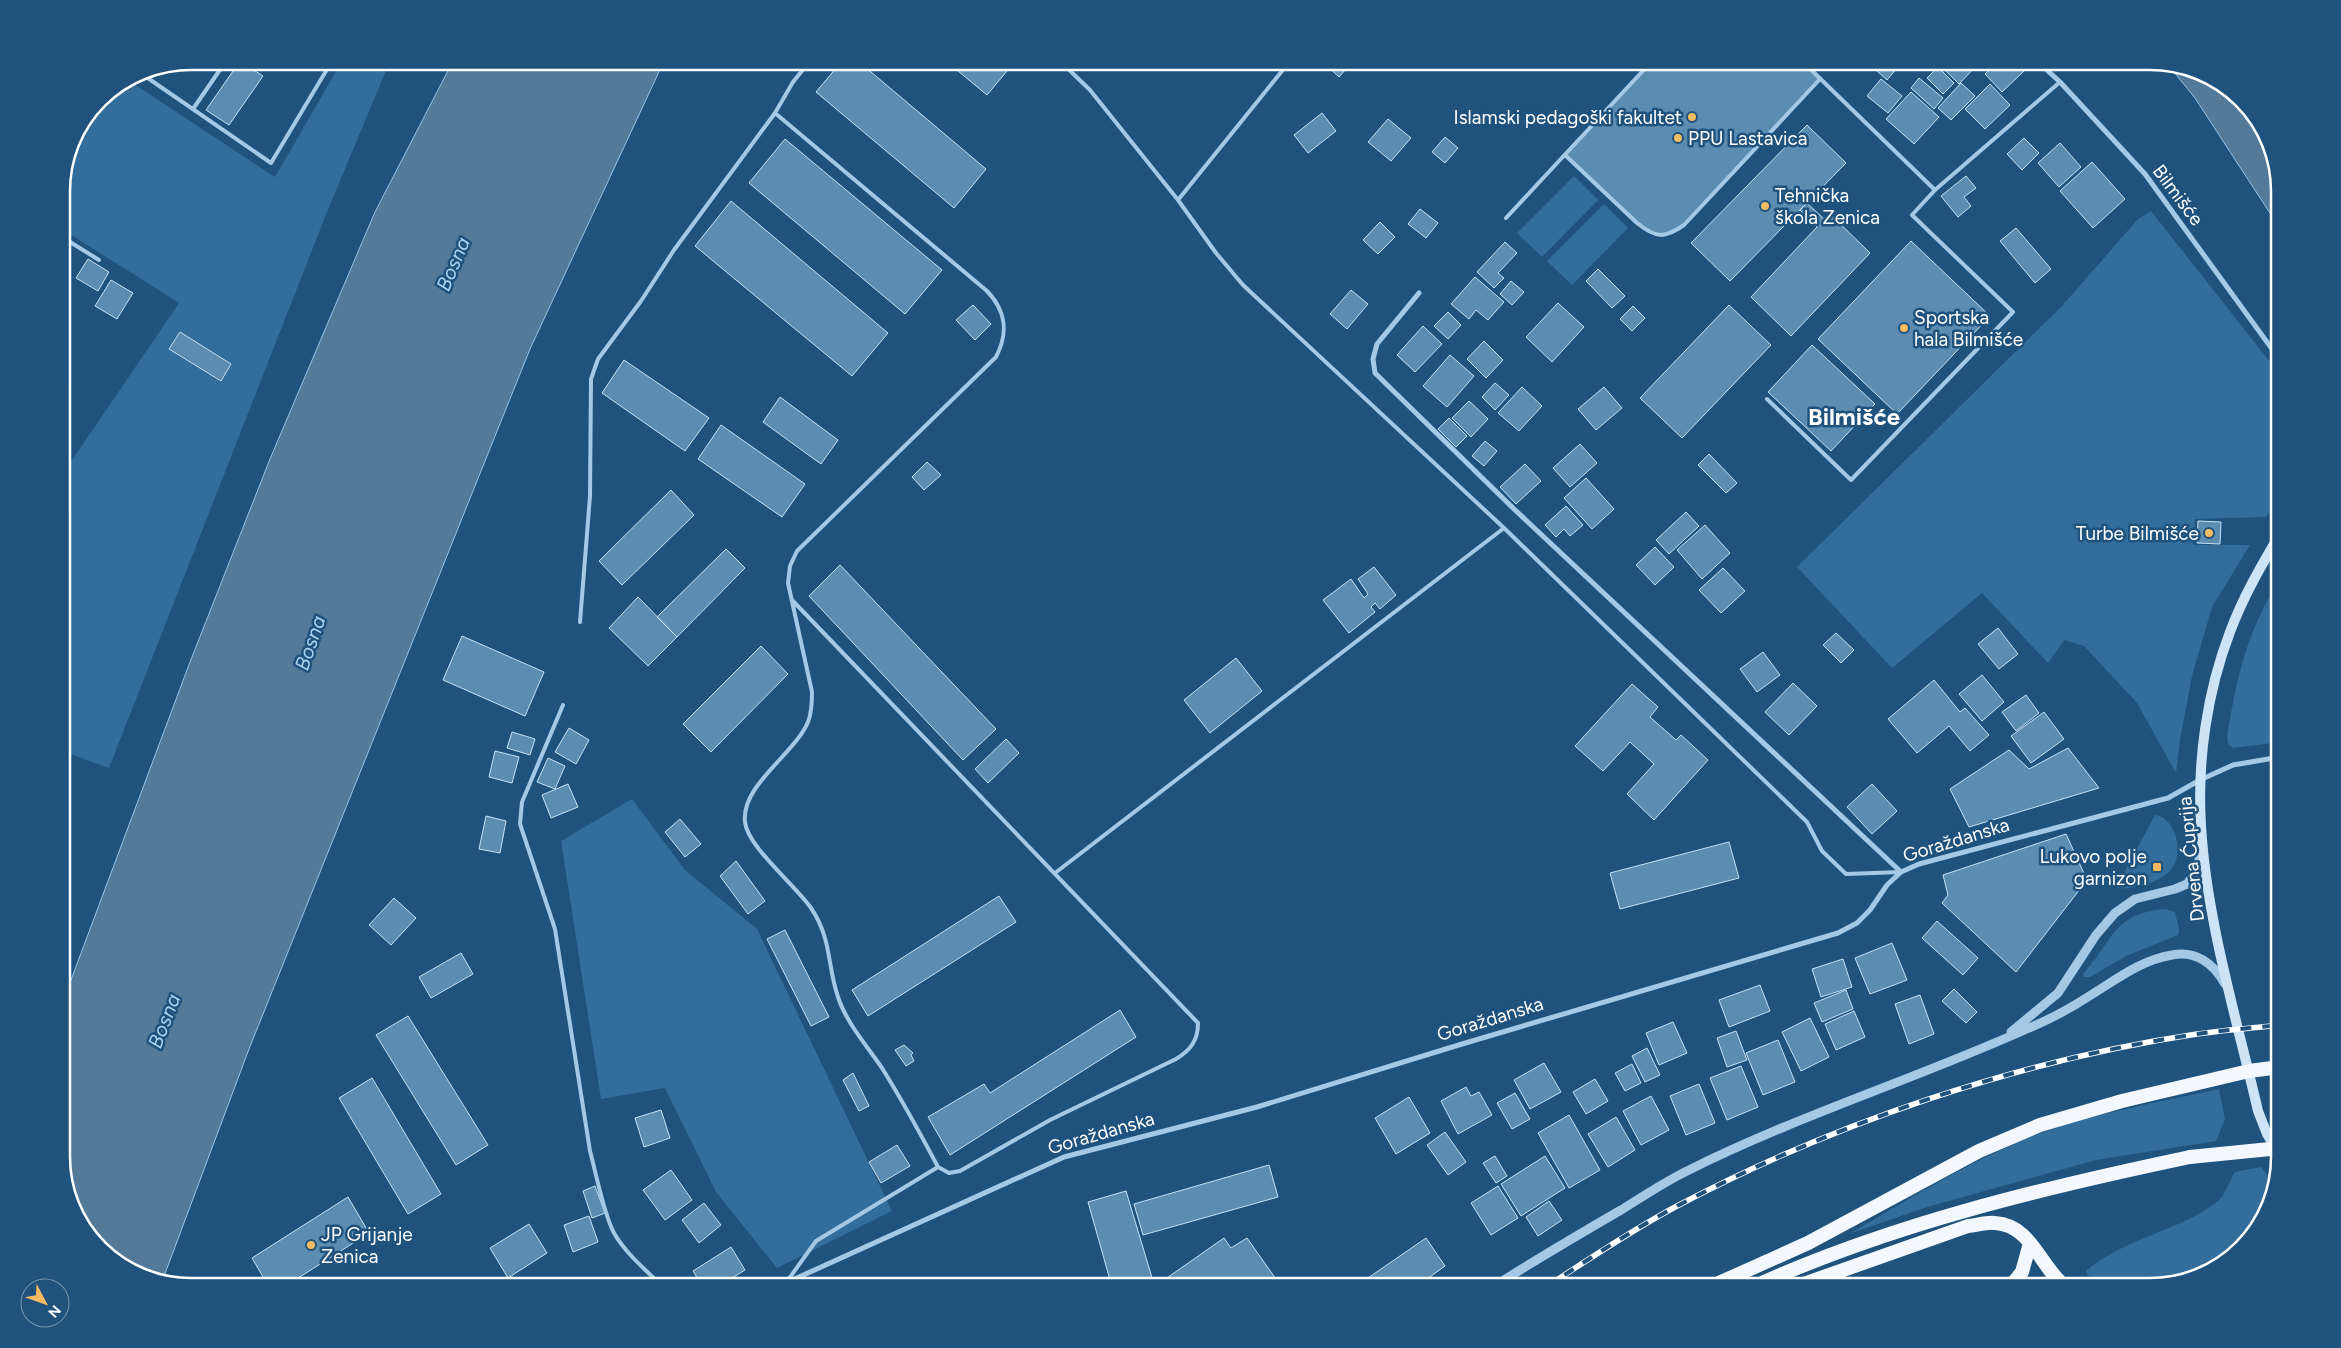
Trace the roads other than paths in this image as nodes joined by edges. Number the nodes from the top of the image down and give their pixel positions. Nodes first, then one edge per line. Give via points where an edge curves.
1 (220, 70) edge
2 (327, 70) edge
3 (803, 70) edge
4 (1069, 70) edge
5 (1283, 70) edge
6 (1644, 70) edge
7 (1811, 70) edge
8 (2047, 70) edge
9 (148, 78) edge
10 (1820, 79) junction
11 (2060, 82) junction
12 (193, 109) junction
13 (775, 113) junction
14 (1565, 155) junction
15 (1935, 190) junction
16 (1178, 200) junction
17 (1506, 218) dead end
18 (70, 243) edge
19 (98, 260) dead end
20 (1418, 293) dead end
21 (2271, 348) edge
22 (1767, 399) dead end
23 (1504, 528) junction
24 (2271, 549) edge
25 (790, 599) junction
26 (580, 622) dead end
27 (563, 704) dead end
28 (2271, 759) edge
29 (2200, 780) junction
30 (2203, 848) junction
31 (1901, 872) junction
32 (1055, 873) junction
33 (2230, 992) junction
34 (1999, 1042) junction
35 (2271, 1069) edge
36 (2249, 1071) junction
37 (2271, 1140) edge
38 (2271, 1149) edge
39 (938, 1167) junction
40 (2030, 1242) junction
41 (654, 1278) edge
42 (789, 1278) edge
43 (792, 1278) edge
44 (1508, 1278) edge
45 (1730, 1278) edge
46 (1772, 1278) edge
47 (1821, 1278) edge
48 (2017, 1278) edge
49 (2056, 1278) edge

1 - 12 lane
2 - 12 lane via 271,163
3 - 13 lane
4 - 16 lane via 1090,90
5 - 16 lane
6 - 14 lane
7 - 10 lane
8 - 11 street, Bilmišće
9 - 12 lane
10 - 14 lane via 1684,225 1663,236 1650,233 1637,223
10 - 15 lane
11 - 15 lane
11 - 21 street, Bilmišće via 2145,174
13 - 25 lane via 996,300 1005,321 1005,333 996,357 797,551 790,566
13 - 26 lane via 598,358 591,379 590,496
14 - 17 lane
15 - 22 lane via 1912,215 2013,312 1851,480
16 - 23 lane via 1243,284
18 - 19 lane
20 - 31 street via 1377,344 1373,358 1375,373 1514,509
23 - 31 lane via 1807,822 1822,851 1846,874
23 - 32 lane
24 - 29 main road, Drvena Ćuprija via 2249,586 2214,681
25 - 32 lane
25 - 39 lane via 812,692 812,707 801,735 753,792 746,807 745,823 750,839 798,892 822,926 838,998 905,1106
27 - 41 lane via 522,802 520,824 555,929 590,1152 607,1213 613,1232
28 - 29 street, Goraždanska via 2233,765
29 - 30 main road, Drvena Ćuprija
29 - 31 street, Goraždanska via 2168,798 1920,864
30 - 33 main road, Drvena Ćuprija
30 - 34 street via 2194,874 2186,884 2136,899 2116,913 2096,935 2058,993
31 - 43 street, Goraždanska via 1857,924 1838,934 1257,1107 1064,1157
32 - 39 lane via 1198,1023 1198,1034 1187,1052 1176,1059 1050,1120 960,1171 949,1173
33 - 34 street via 2221,976 2202,958 2192,954 2173,954 2134,968 2062,1012
33 - 36 main road, Drvena Ćuprija
34 - 44 street via 1794,1123 1684,1172
35 - 36 highway
36 - 37 main road, Drvena Ćuprija via 2258,1111
36 - 45 highway via 2122,1100 2040,1125 1979,1151 1815,1239
38 - 46 highway, bridge via 2190,1157 2109,1174 1887,1236
39 - 42 lane via 816,1241
40 - 47 highway via 2010,1226 1994,1223 1968,1226
40 - 48 highway via 2022,1272
40 - 49 highway

